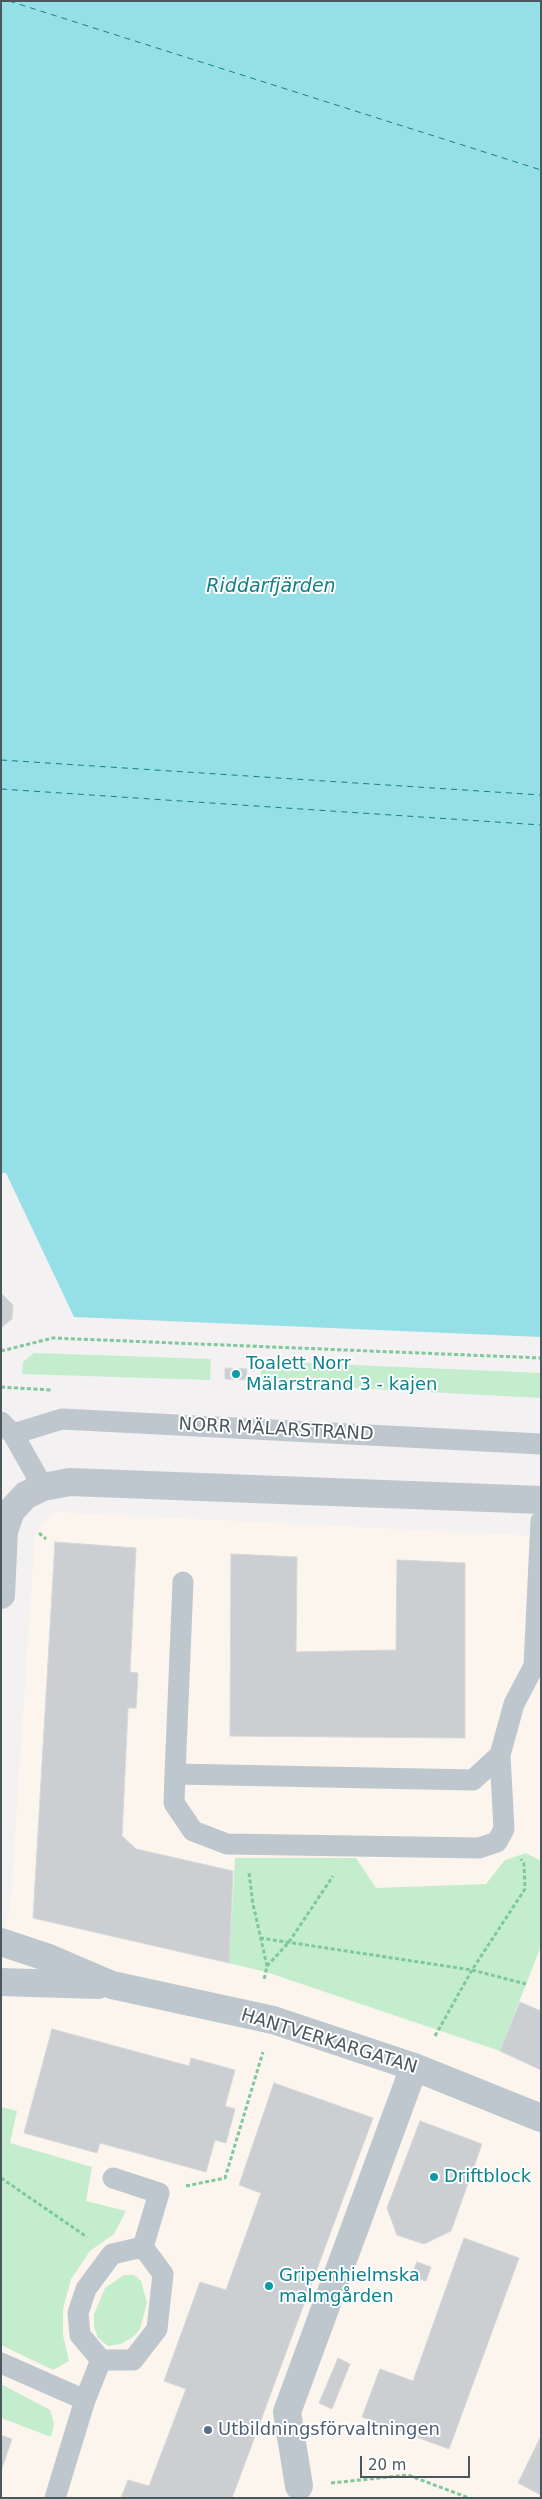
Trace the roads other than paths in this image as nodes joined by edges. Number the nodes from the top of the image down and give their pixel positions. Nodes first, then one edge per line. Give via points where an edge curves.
1 (7, 1428) edge
2 (541, 1444) edge
3 (35, 1491) junction
4 (541, 1500) edge
5 (541, 1521) edge
6 (183, 1582) dead end
7 (1, 1595) edge
8 (537, 1666) edge
9 (500, 1755) junction
10 (175, 1774) junction
11 (1, 1942) edge
12 (1, 1982) edge
13 (112, 1985) junction
14 (414, 2067) junction
15 (541, 2118) edge
16 (113, 2178) dead end
17 (143, 2247) junction
18 (101, 2360) junction
19 (1, 2362) edge
20 (85, 2400) junction
21 (299, 2486) road end
22 (55, 2498) edge

1 - 2 lane, NORR MÄLARSTRAND via 62,1419
1 - 3 lane
3 - 4 street via 70,1482
3 - 7 street via 11,1511 4,1531
5 - 8 lane
6 - 10 lane
8 - 9 lane via 514,1704
9 - 10 lane via 473,1780
9 - 10 lane via 504,1829 497,1842 479,1848 227,1844 193,1831 174,1803
11 - 13 street, HANTVERKARGATAN
12 - 13 street, HANTVERKARGATAN
13 - 14 street, HANTVERKARGATAN via 273,2020
14 - 15 street, HANTVERKARGATAN
14 - 21 street via 287,2412
16 - 17 lane via 159,2193
17 - 18 lane via 112,2254 86,2289 78,2313 80,2336
17 - 18 lane via 163,2274 158,2329 133,2360
18 - 20 lane
19 - 20 lane
20 - 22 lane

